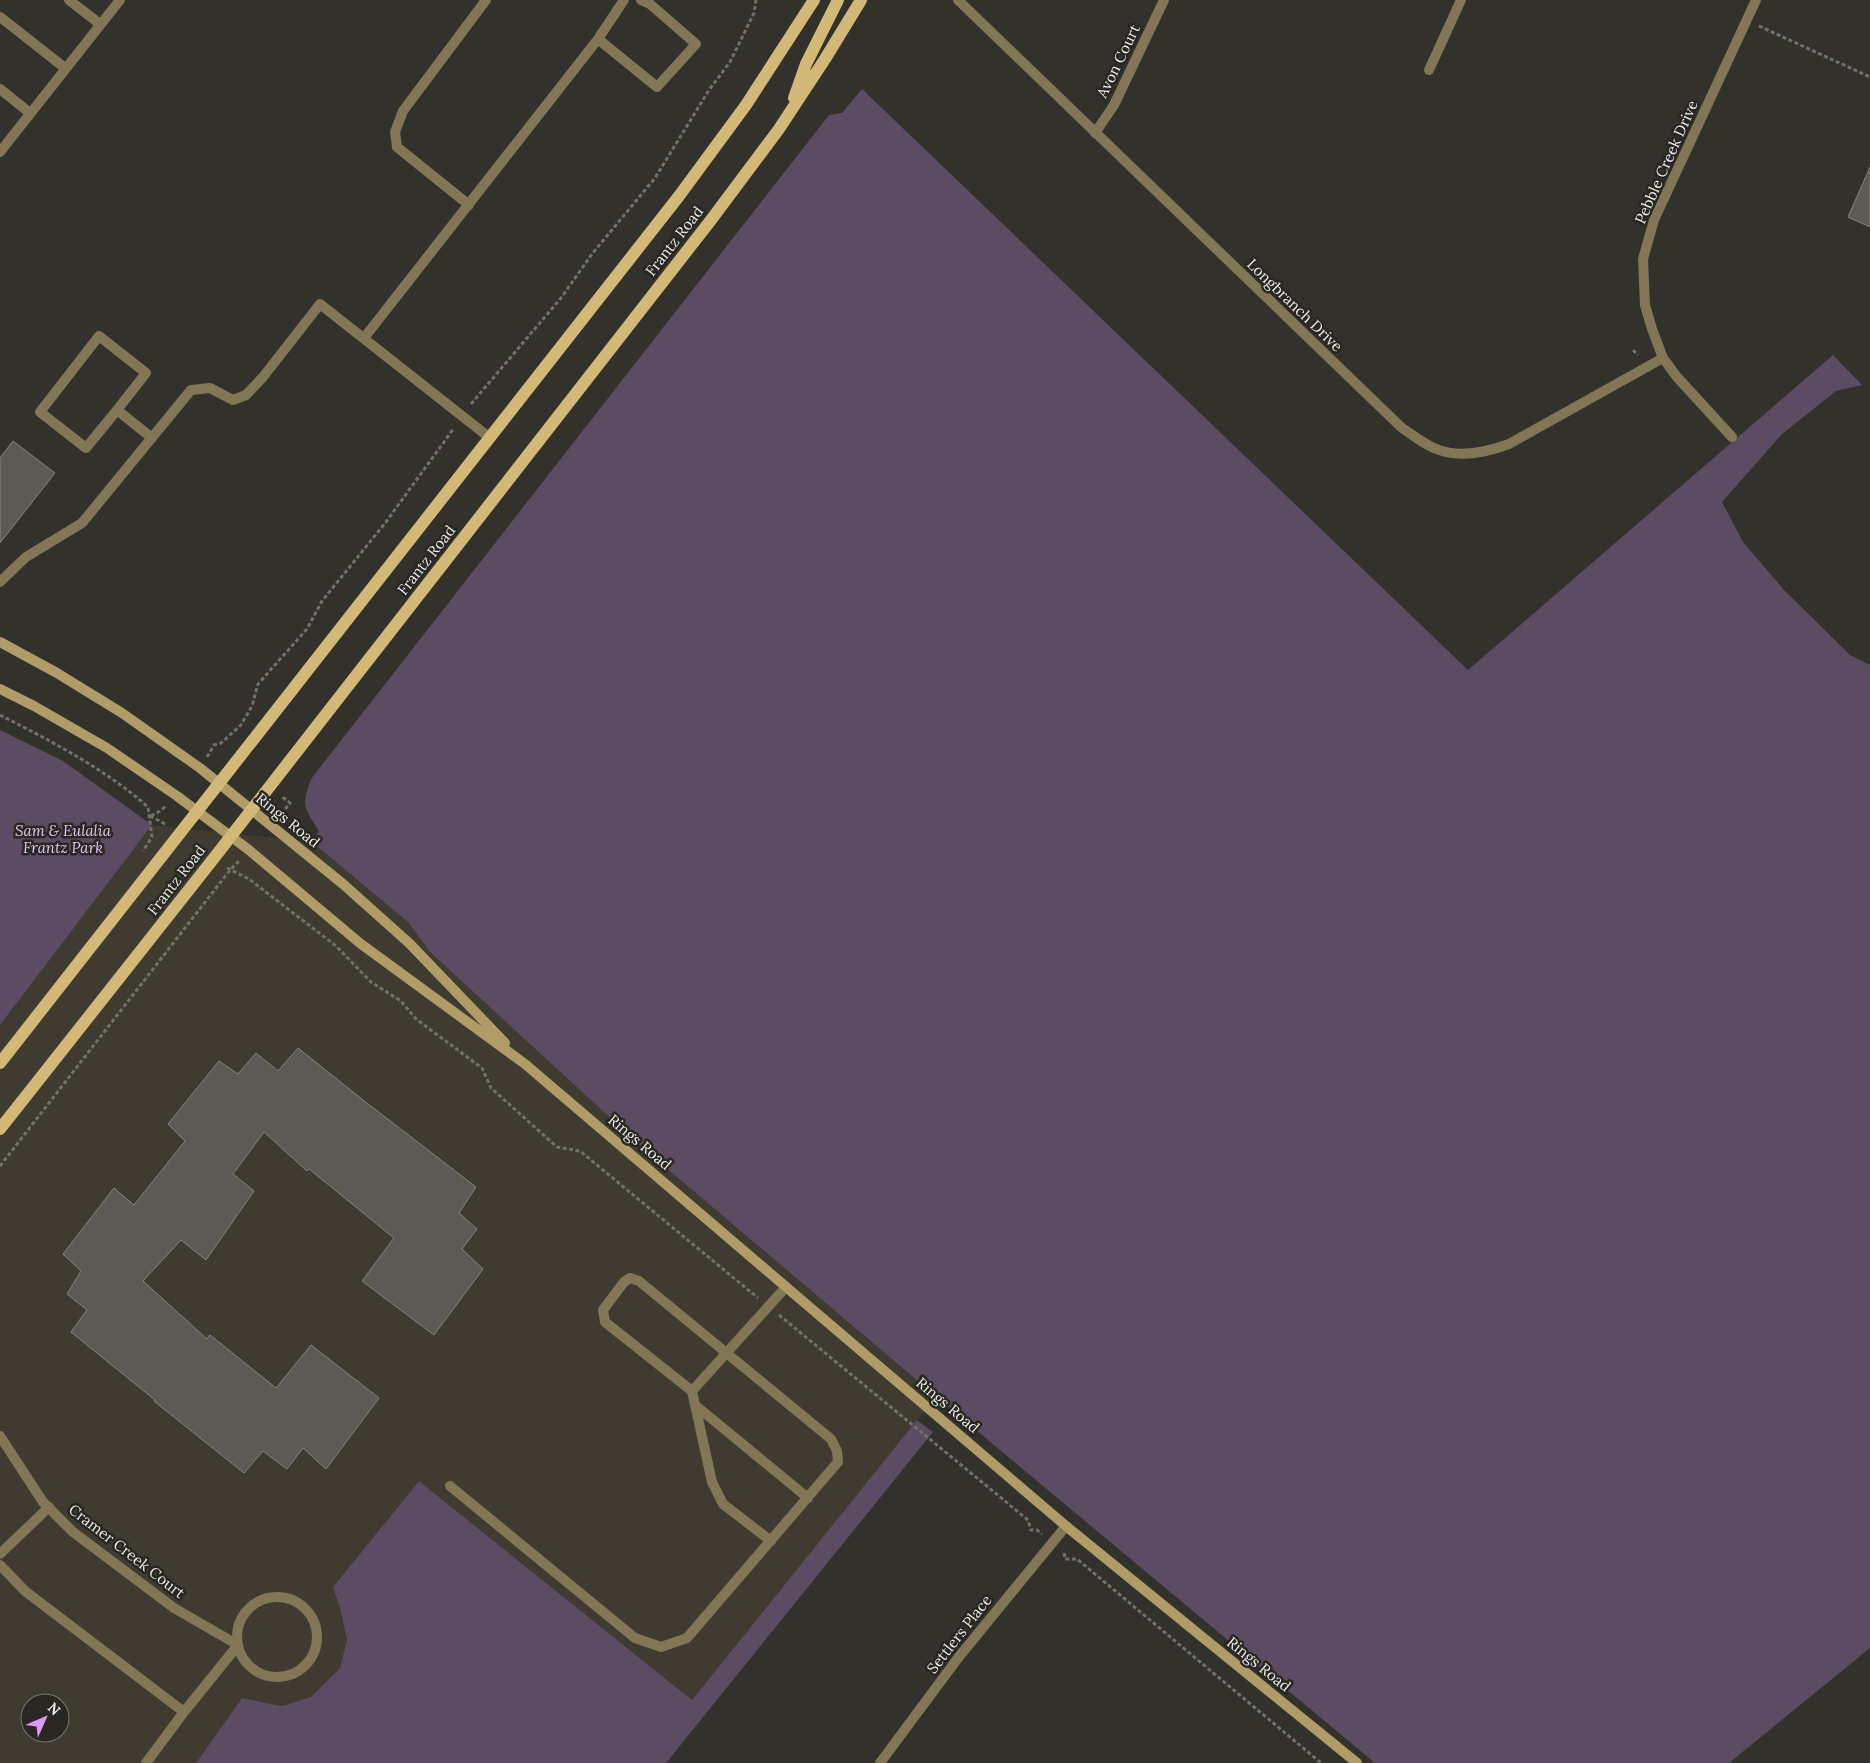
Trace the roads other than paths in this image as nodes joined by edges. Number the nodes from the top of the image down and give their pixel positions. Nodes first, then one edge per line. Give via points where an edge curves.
1 (69, 0) edge
2 (120, 0) edge
3 (486, 0) edge
4 (624, 0) edge
5 (814, 0) edge
6 (838, 0) edge
7 (861, 0) edge
8 (958, 0) edge
9 (1164, 0) edge
10 (1461, 0) edge
11 (1756, 0) edge
12 (649, 1) edge
13 (0, 16) edge
14 (100, 24) junction
15 (598, 39) junction
16 (65, 68) junction
17 (1429, 70) dead end
18 (0, 89) edge
19 (30, 113) junction
20 (789, 114) junction
21 (1095, 133) junction
22 (0, 152) edge
23 (469, 205) junction
24 (364, 338) junction
25 (1663, 358) junction
26 (117, 410) junction
27 (1732, 437) dead end
28 (152, 438) junction
29 (490, 438) junction
30 (0, 582) edge
31 (0, 642) edge
32 (0, 689) edge
33 (219, 784) junction
34 (251, 810) junction
35 (197, 812) junction
36 (230, 836) junction
37 (0, 1064) edge
38 (525, 1064) junction
39 (0, 1129) edge
40 (786, 1287) junction
41 (726, 1354) junction
42 (692, 1390) junction
43 (695, 1405) junction
44 (0, 1436) edge
45 (450, 1486) dead end
46 (808, 1498) junction
47 (49, 1507) junction
48 (1066, 1526) junction
49 (771, 1541) junction
50 (0, 1554) edge
51 (0, 1565) edge
52 (238, 1645) junction
53 (184, 1712) junction
54 (146, 1763) edge
55 (880, 1763) edge
56 (1357, 1763) edge

1 - 14 street
2 - 14 street
3 - 23 street via 403,111 395,132 398,147
4 - 15 street
5 - 29 main road, Frantz Road via 746,105
6 - 20 main road via 806,64
7 - 20 main road, Frantz Road
8 - 21 street, Longbranch Drive
9 - 21 street, Avon Court via 1114,105
10 - 17 street
11 - 25 street, Pebble Creek Drive via 1654,220 1644,259 1645,305
12 - 15 street via 696,44 657,87
13 - 16 street
14 - 16 street
15 - 23 street
16 - 19 street
18 - 19 street
19 - 22 street
20 - 34 main road, Frantz Road via 711,220
21 - 25 street, Longbranch Drive via 1401,428 1433,448 1472,454 1509,444
23 - 24 street
24 - 28 street via 320,304 246,395 233,400 210,388 191,390
24 - 29 street
25 - 27 street, Pebble Creek Drive
26 - 26 street via 146,373 99,336 40,412 86,448
26 - 28 street
28 - 30 street via 82,523 26,557
29 - 33 main road, Frantz Road
31 - 33 main road, Rings Road via 122,713
32 - 35 main road, Rings Road via 107,748
33 - 34 main road, Rings Road
33 - 35 main road, Frantz Road
34 - 36 main road, Frantz Road
34 - 38 main road, Rings Road via 343,884 409,943
35 - 36 main road, Rings Road
35 - 37 main road, Frantz Road
36 - 38 main road, Rings Road via 361,944
36 - 39 main road, Frantz Road
38 - 40 main road, Rings Road
40 - 41 street
40 - 48 main road, Rings Road
41 - 42 street
41 - 42 street via 639,1281 630,1278 624,1282 603,1310 605,1322
41 - 46 street via 831,1439 838,1451 838,1462
42 - 43 street
43 - 46 street
43 - 49 street via 712,1482 723,1504
44 - 47 street, Cramer Creek Court
45 - 49 street via 635,1638 661,1647 687,1638
46 - 49 street
47 - 50 street
47 - 52 street, Cramer Creek Court via 73,1532 174,1608
48 - 55 street, Settlers Place via 958,1658
48 - 56 main road, Rings Road
51 - 53 street via 25,1590
52 - 52 street via 244,1660 254,1670 281,1678 306,1666 314,1655 317,1629 312,1617 294,1600 268,1598 256,1602 246,1611 240,1622
52 - 53 street
53 - 54 street

